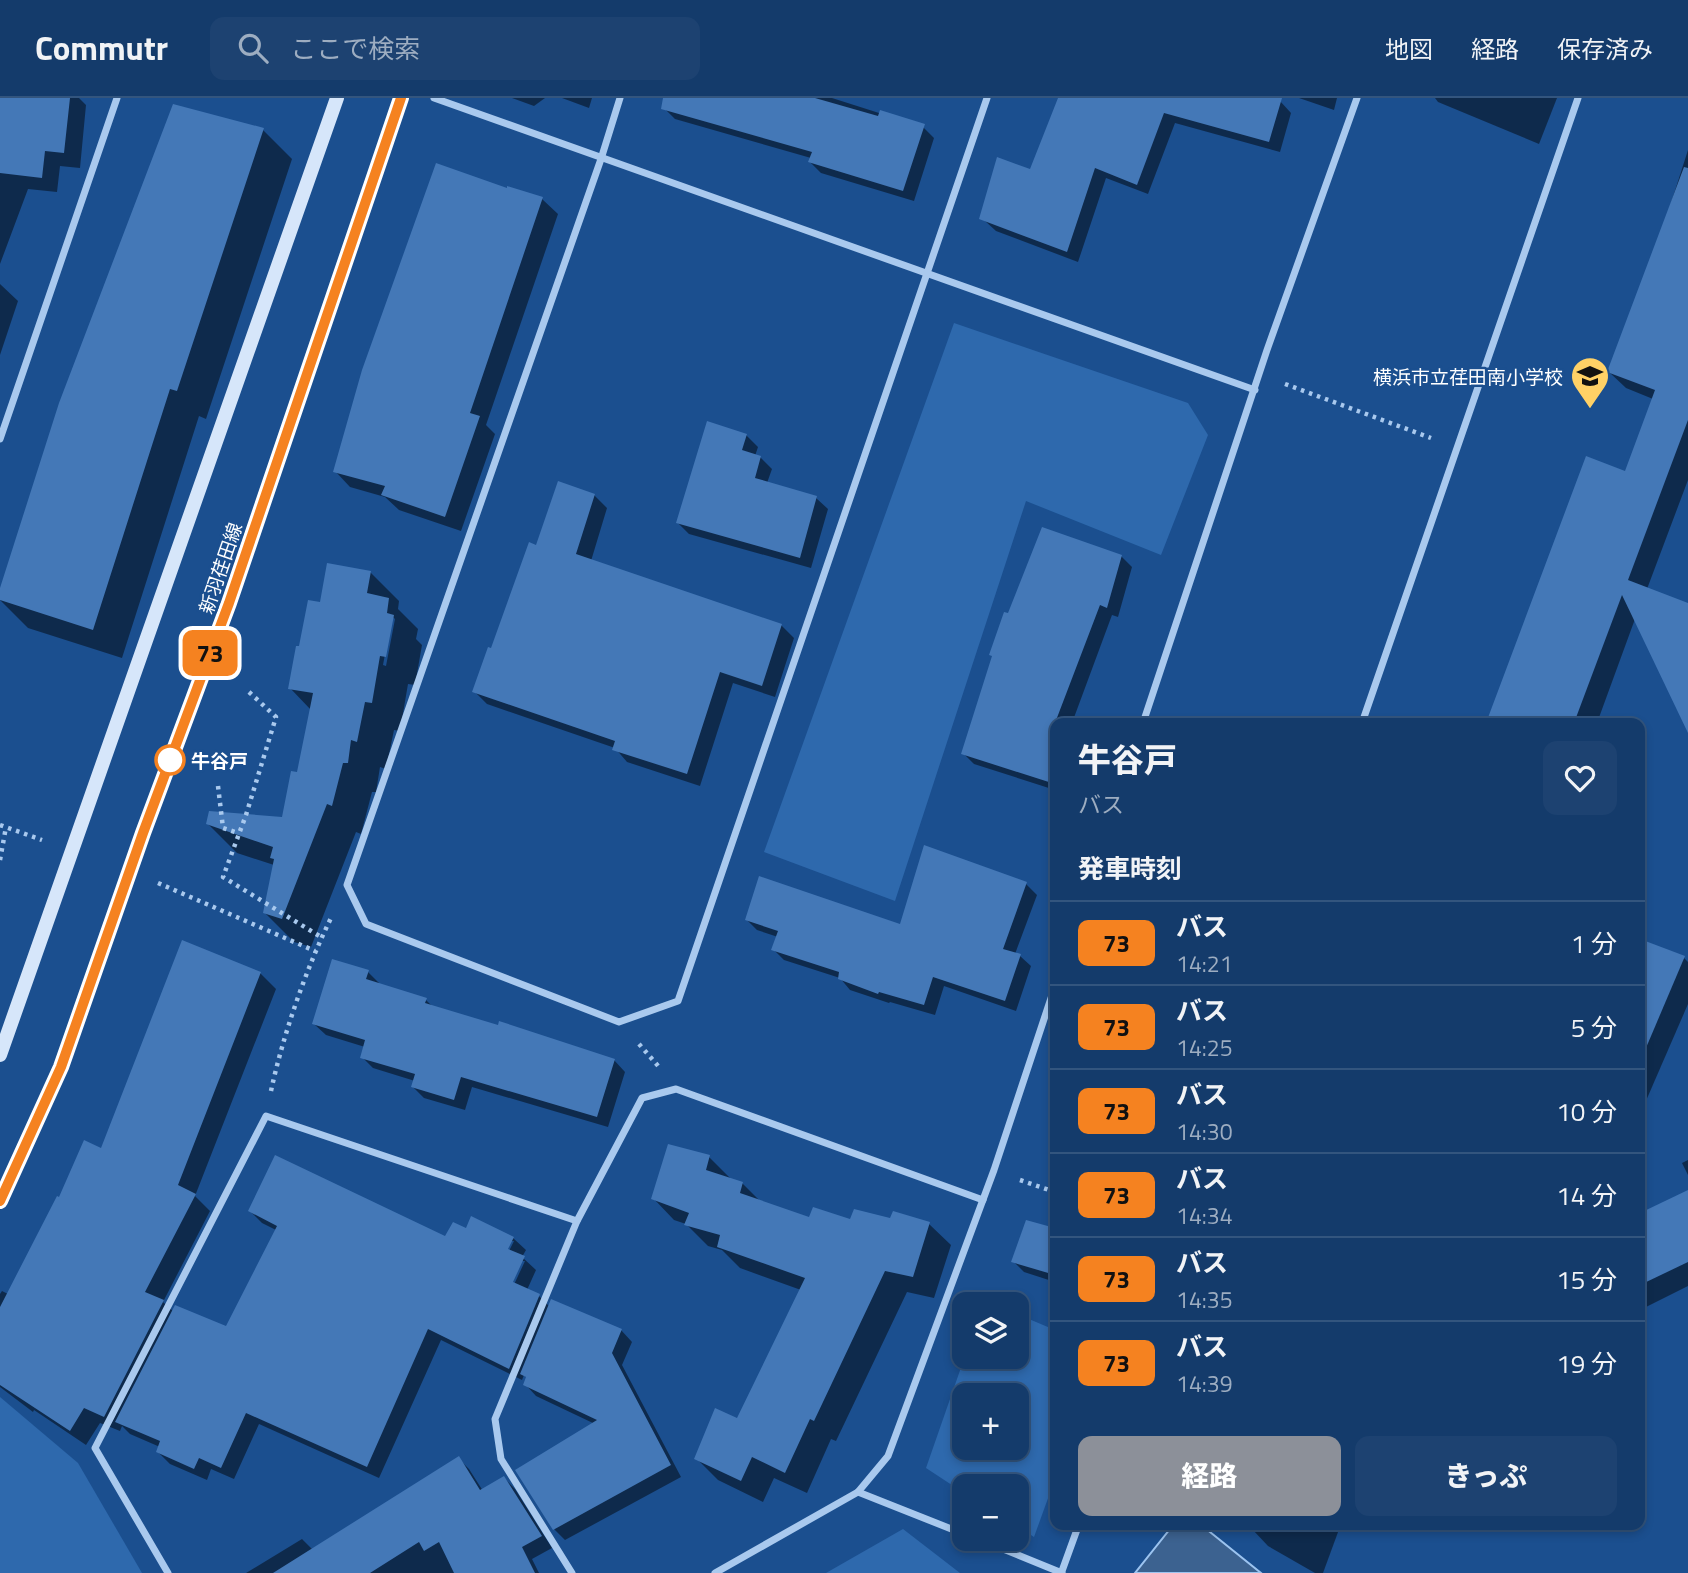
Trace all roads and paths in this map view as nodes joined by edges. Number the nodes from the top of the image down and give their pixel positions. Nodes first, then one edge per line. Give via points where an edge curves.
1 (117, 98) edge
2 (337, 98) edge
3 (401, 98) edge
4 (434, 98) edge
5 (620, 98) edge
6 (987, 98) edge
7 (1357, 98) edge
8 (1578, 98) edge
9 (601, 159) junction
10 (927, 272) junction
11 (1259, 375) junction
12 (1255, 390) junction
13 (0, 439) edge
14 (1458, 448) junction
15 (249, 692) dead end
16 (1145, 718) edge
17 (1364, 718) edge
18 (218, 786) dead end
19 (6, 827) dead end
20 (238, 833) junction
21 (0, 860) edge
22 (346, 885) junction
23 (321, 937) junction
24 (1050, 1001) edge
25 (619, 1022) junction
26 (0, 1055) edge
27 (676, 1089) junction
28 (266, 1116) junction
29 (993, 1170) junction
30 (1050, 1190) edge
31 (983, 1200) junction
32 (0, 1201) edge
33 (577, 1221) junction
34 (858, 1492) junction
35 (952, 1529) edge
36 (1077, 1530) edge
37 (1009, 1551) edge
38 (1062, 1572) edge
39 (168, 1573) edge
40 (572, 1573) edge
41 (715, 1573) edge

1 - 13 street
2 - 26 street
3 - 32 street, 新羽荏田線 via 229,603 61,1067
4 - 9 street
5 - 9 street
6 - 10 street
7 - 11 street
8 - 14 street
9 - 10 street
9 - 22 street
10 - 12 street
10 - 25 street via 678,1000
11 - 12 street
11 - 14 path
12 - 16 street
14 - 17 street
15 - 20 path via 276,717
18 - 20 path via 223,828
19 - 21 path
20 - 23 path via 223,877
22 - 23 path
22 - 25 street via 366,924
23 - 28 path via 276,1066
24 - 29 street
25 - 27 path
27 - 31 street
27 - 33 street via 642,1098
28 - 33 street
28 - 39 street via 95,1448
29 - 30 path
29 - 31 street
31 - 34 street via 888,1456
33 - 40 street via 495,1419 501,1459
34 - 35 street
34 - 41 street
36 - 38 street
37 - 38 street

